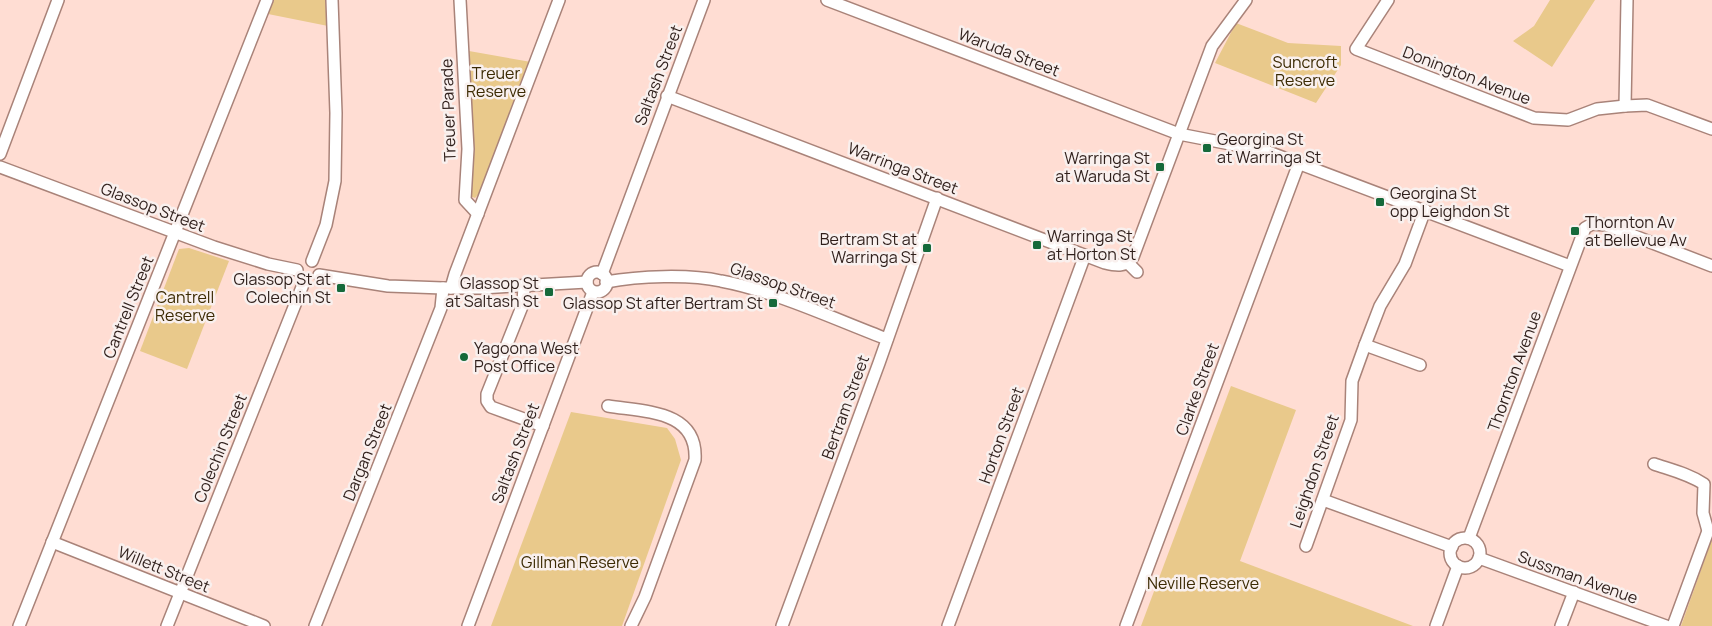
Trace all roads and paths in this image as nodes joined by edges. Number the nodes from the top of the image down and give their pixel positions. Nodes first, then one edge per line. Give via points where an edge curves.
1 (58, 0) edge
2 (268, 0) edge
3 (332, 0) edge
4 (460, 0) edge
5 (559, 0) edge
6 (704, 0) edge
7 (827, 0) edge
8 (1246, 0) edge
9 (1388, 0) edge
10 (1627, 0) edge
11 (667, 96) junction
12 (1625, 106) junction
13 (1712, 129) edge
14 (1180, 134) junction
15 (0, 154) edge
16 (1299, 163) junction
17 (0, 167) edge
18 (938, 198) junction
19 (1425, 210) junction
20 (478, 214) junction
21 (175, 232) junction
22 (1085, 255) junction
23 (312, 261) junction
24 (1128, 263) junction
25 (1570, 266) junction
26 (1712, 266) edge
27 (297, 270) junction
28 (1138, 272) dead end
29 (319, 275) junction
30 (604, 278) junction
31 (304, 282) junction
32 (524, 285) junction
33 (590, 287) junction
34 (447, 288) junction
35 (887, 339) junction
36 (1365, 345) junction
37 (1420, 365) dead end
38 (608, 406) dead end
39 (542, 426) junction
40 (1654, 464) dead end
41 (1323, 500) junction
42 (1710, 531) edge
43 (1469, 538) junction
44 (52, 542) junction
45 (1306, 546) dead end
46 (1452, 547) junction
47 (1479, 558) junction
48 (1458, 566) junction
49 (1574, 592) junction
50 (180, 593) junction
51 (19, 626) edge
52 (167, 626) edge
53 (264, 626) edge
54 (315, 626) edge
55 (468, 626) edge
56 (632, 626) edge
57 (782, 626) edge
58 (948, 626) edge
59 (1126, 626) edge
60 (1436, 626) edge
61 (1561, 626) edge
62 (1666, 626) edge
63 (1673, 626) edge

1 - 15 street
2 - 21 street, Cantrell Street
3 - 23 street via 335,182 326,224
4 - 20 street, Treuer Parade via 468,149 465,200
5 - 20 street, Dargan Street
6 - 11 street, Saltash Street
7 - 14 street, Waruda Street
8 - 14 street via 1212,46
9 - 12 street, Donington Avenue via 1356,49 1534,118 1568,120 1597,110
10 - 12 street
11 - 18 street, Warringa Street
11 - 30 street, Saltash Street
12 - 13 street, Donington Avenue via 1647,106
14 - 16 street, Waruda Street via 1266,151
14 - 24 street
16 - 19 street, Waruda Street
16 - 59 street, Clarke Street
17 - 21 street, Glassop Street
18 - 22 street, Warringa Street
18 - 35 street, Bertram Street
19 - 25 street, Waruda Street
19 - 36 street, Leighdon Street via 1405,264 1380,306
20 - 34 street, Dargan Street
21 - 27 street, Glassop Street via 249,258
21 - 44 street, Cantrell Street
22 - 24 street, Warringa Street via 1114,265
22 - 58 street, Horton Street
23 - 27 street via 303,262
23 - 29 street via 318,267
24 - 28 street
25 - 26 street, Thornton Avenue via 1585,228 1598,224
25 - 43 street, Thornton Avenue
27 - 31 street via 298,277
29 - 31 street via 313,282
29 - 34 street via 388,286
30 - 33 street via 602,290
30 - 33 street via 596,272 590,274
30 - 35 street, Glassop Street via 718,280 754,289
31 - 50 street, Colechin Street
32 - 33 street
32 - 34 street
32 - 39 street via 523,304 486,399 491,406
33 - 39 street, Saltash Street
34 - 54 street, Dargan Street
35 - 57 street, Bertram Street
36 - 37 street
36 - 41 street, Leighdon Street via 1352,381 1351,420
38 - 56 street via 666,416 679,422 696,448 695,460
39 - 55 street, Saltash Street
40 - 42 street via 1696,478 1704,484 1703,514
41 - 45 street, Leighdon Street
41 - 46 street
42 - 63 street
43 - 46 street via 1457,540
43 - 47 street via 1477,544
44 - 50 street, Willett Street
44 - 51 street, Cantrell Street
46 - 48 street via 1451,556
47 - 48 street via 1468,567
47 - 49 street, Sussman Avenue
48 - 60 street
49 - 61 street
49 - 62 street, Sussman Avenue
50 - 52 street, Colechin Street
50 - 53 street, Willett Street

